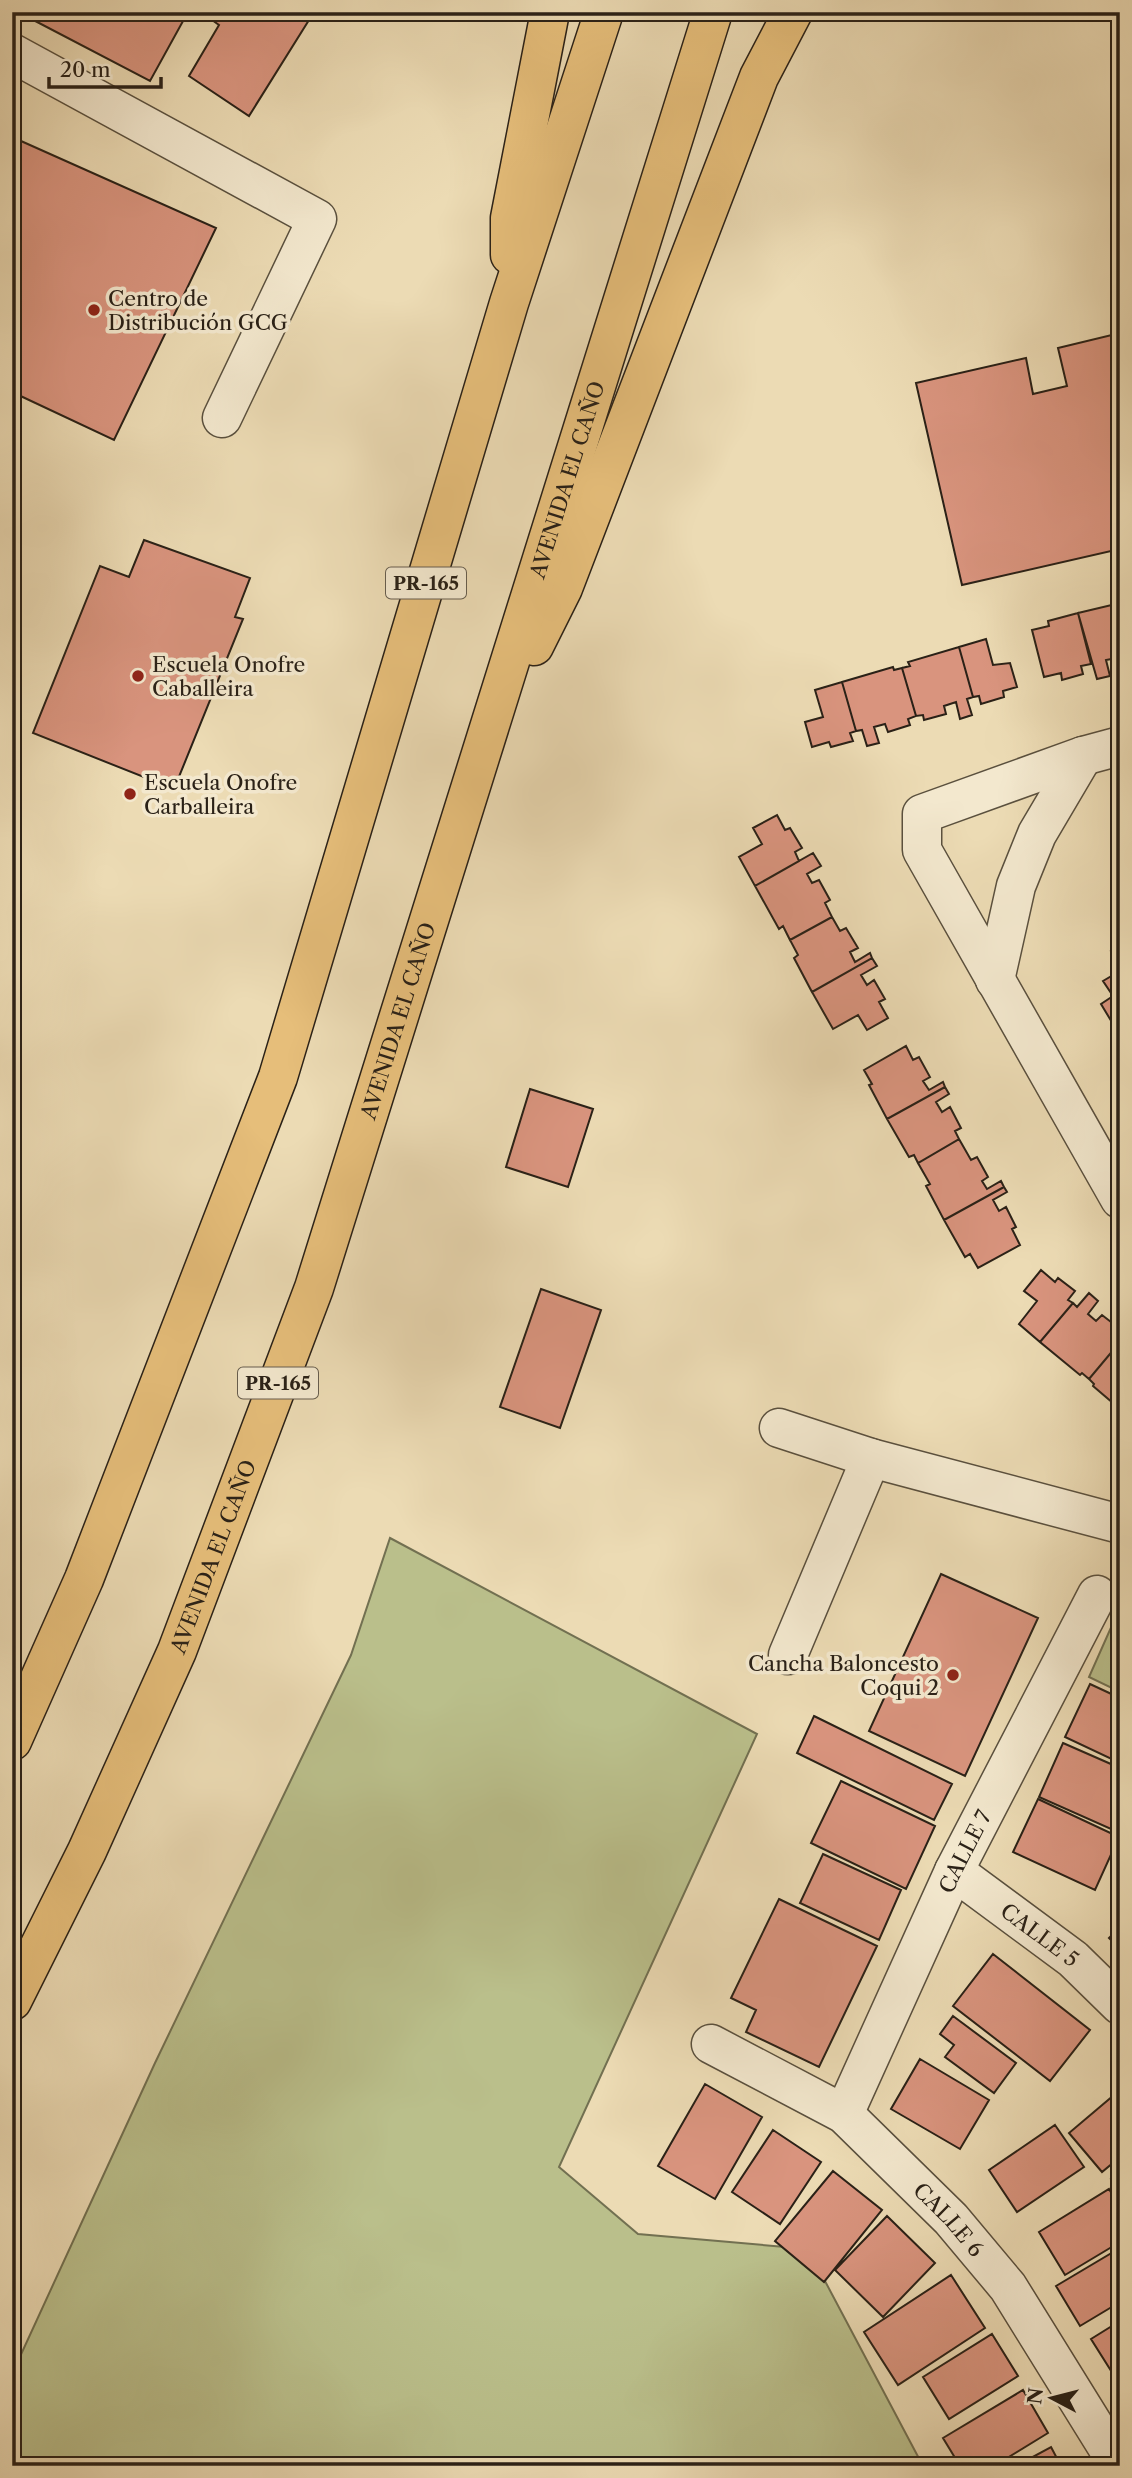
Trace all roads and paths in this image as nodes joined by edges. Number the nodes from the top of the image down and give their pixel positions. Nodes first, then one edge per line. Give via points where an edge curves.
1 (550, 12) edge
2 (604, 12) edge
3 (713, 12) edge
4 (793, 12) edge
5 (12, 53) edge
6 (509, 303) junction
7 (222, 418) dead end
8 (485, 741) junction
9 (1120, 746) edge
10 (1083, 756) junction
11 (995, 981) junction
12 (1120, 1199) edge
13 (779, 1428) dead end
14 (871, 1458) junction
15 (1120, 1524) edge
16 (1097, 1595) dead end
17 (788, 1655) dead end
18 (12, 1741) edge
19 (954, 1871) junction
20 (12, 2001) edge
21 (1120, 2006) edge
22 (711, 2044) dead end
23 (844, 2114) junction
24 (1119, 2466) edge

1 - 6 highway via 510,218
2 - 6 highway, PR-165
3 - 8 highway, AVENIDA EL CAÑO / PR-165
4 - 8 highway via 759,77 563,588
5 - 7 street via 317,219
6 - 18 highway, PR-165 via 278,1077 84,1579
8 - 20 highway, AVENIDA EL CAÑO / PR-165 via 314,1288 258,1438 177,1651 87,1851
9 - 10 street
10 - 11 street via 1037,834 1016,886
10 - 11 street via 922,814 922,850
11 - 12 street
13 - 14 street
14 - 15 street
14 - 17 street
16 - 19 street, CALLE 7
19 - 21 street, CALLE 5 via 1073,1959
19 - 23 street, CALLE 7
22 - 23 street, CALLE 6
23 - 24 street, CALLE 6 via 951,2219 1007,2287

